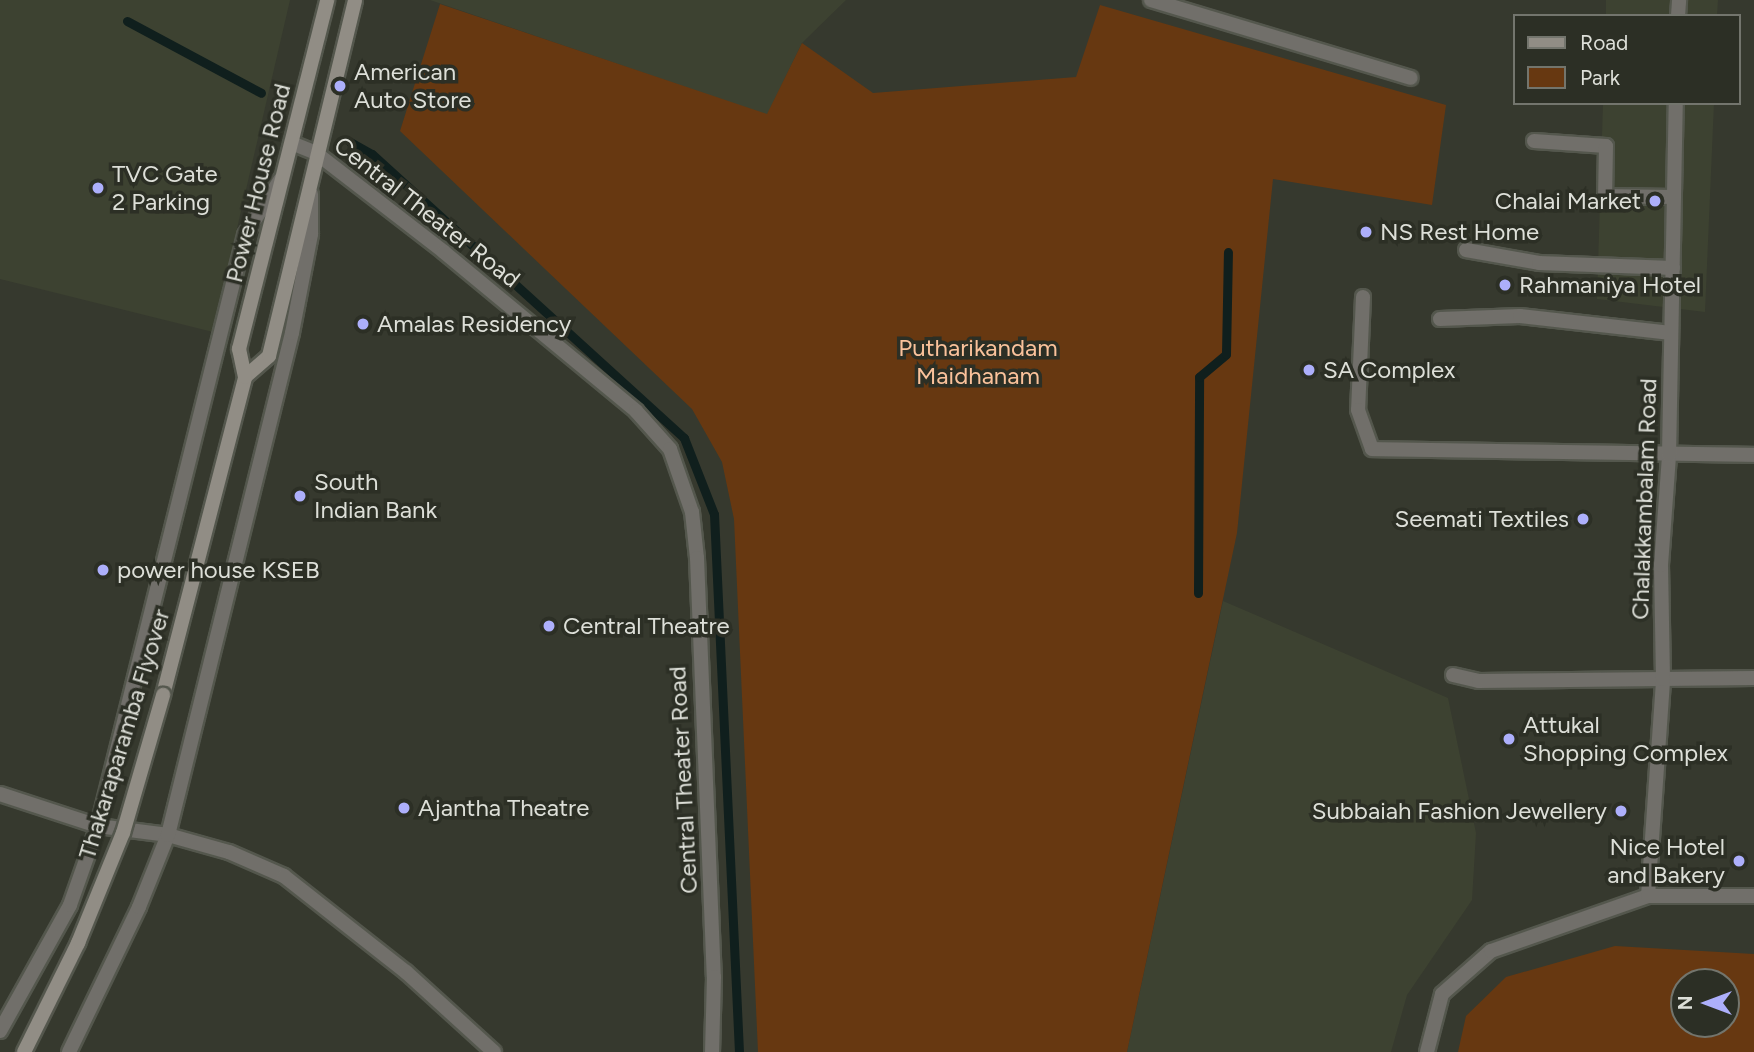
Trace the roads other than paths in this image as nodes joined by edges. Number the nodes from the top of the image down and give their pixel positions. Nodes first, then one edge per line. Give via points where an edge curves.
1 (327, 0) edge
2 (355, 0) edge
3 (1151, 0) edge
4 (1411, 78) dead end
5 (1676, 105) edge
6 (1534, 141) dead end
7 (294, 144) junction
8 (316, 153) junction
9 (287, 169) junction
10 (310, 179) junction
11 (1674, 197) junction
12 (1466, 250) dead end
13 (1673, 268) junction
14 (1363, 297) dead end
15 (1440, 319) dead end
16 (1671, 333) junction
17 (245, 377) junction
18 (1669, 455) junction
19 (1754, 455) edge
20 (1453, 675) dead end
21 (1754, 678) edge
22 (1663, 679) junction
23 (0, 794) edge
24 (98, 826) junction
25 (168, 835) junction
26 (1648, 896) junction
27 (1754, 896) edge
28 (0, 1031) edge
29 (24, 1052) edge
30 (69, 1052) edge
31 (494, 1052) edge
32 (712, 1052) edge
33 (1427, 1052) edge

1 - 7 main road, Power House Road
2 - 8 main road
3 - 4 street
5 - 11 street, Chalakkambalam Road
6 - 11 street via 1606,146 1605,196
7 - 8 street, Central Theater Road
7 - 9 main road, Power House Road
8 - 10 main road
8 - 32 street, Central Theater Road via 625,402 670,449 692,512 698,558 714,977
9 - 17 main road, Power House Road via 239,349
9 - 24 street via 245,235
10 - 17 main road via 269,356
10 - 25 street via 311,234 292,333
11 - 13 street, Chalakkambalam Road
12 - 13 street via 1539,263
13 - 16 street, Chalakkambalam Road
14 - 18 street via 1358,410 1372,449
15 - 16 street via 1520,316
16 - 18 street, Chalakkambalam Road
17 - 29 main road, Thakaraparamba Flyover, bridge via 123,833 78,943
18 - 19 street
18 - 22 street, Chalakkambalam Road via 1661,565
20 - 22 street via 1479,681
21 - 22 street
22 - 26 street, Chalakkambalam Road
23 - 24 street
24 - 25 street
24 - 28 street via 70,905
25 - 30 street via 139,907
25 - 31 street via 229,852 284,876 406,972
26 - 27 street
26 - 33 street via 1491,951 1468,966 1442,994

